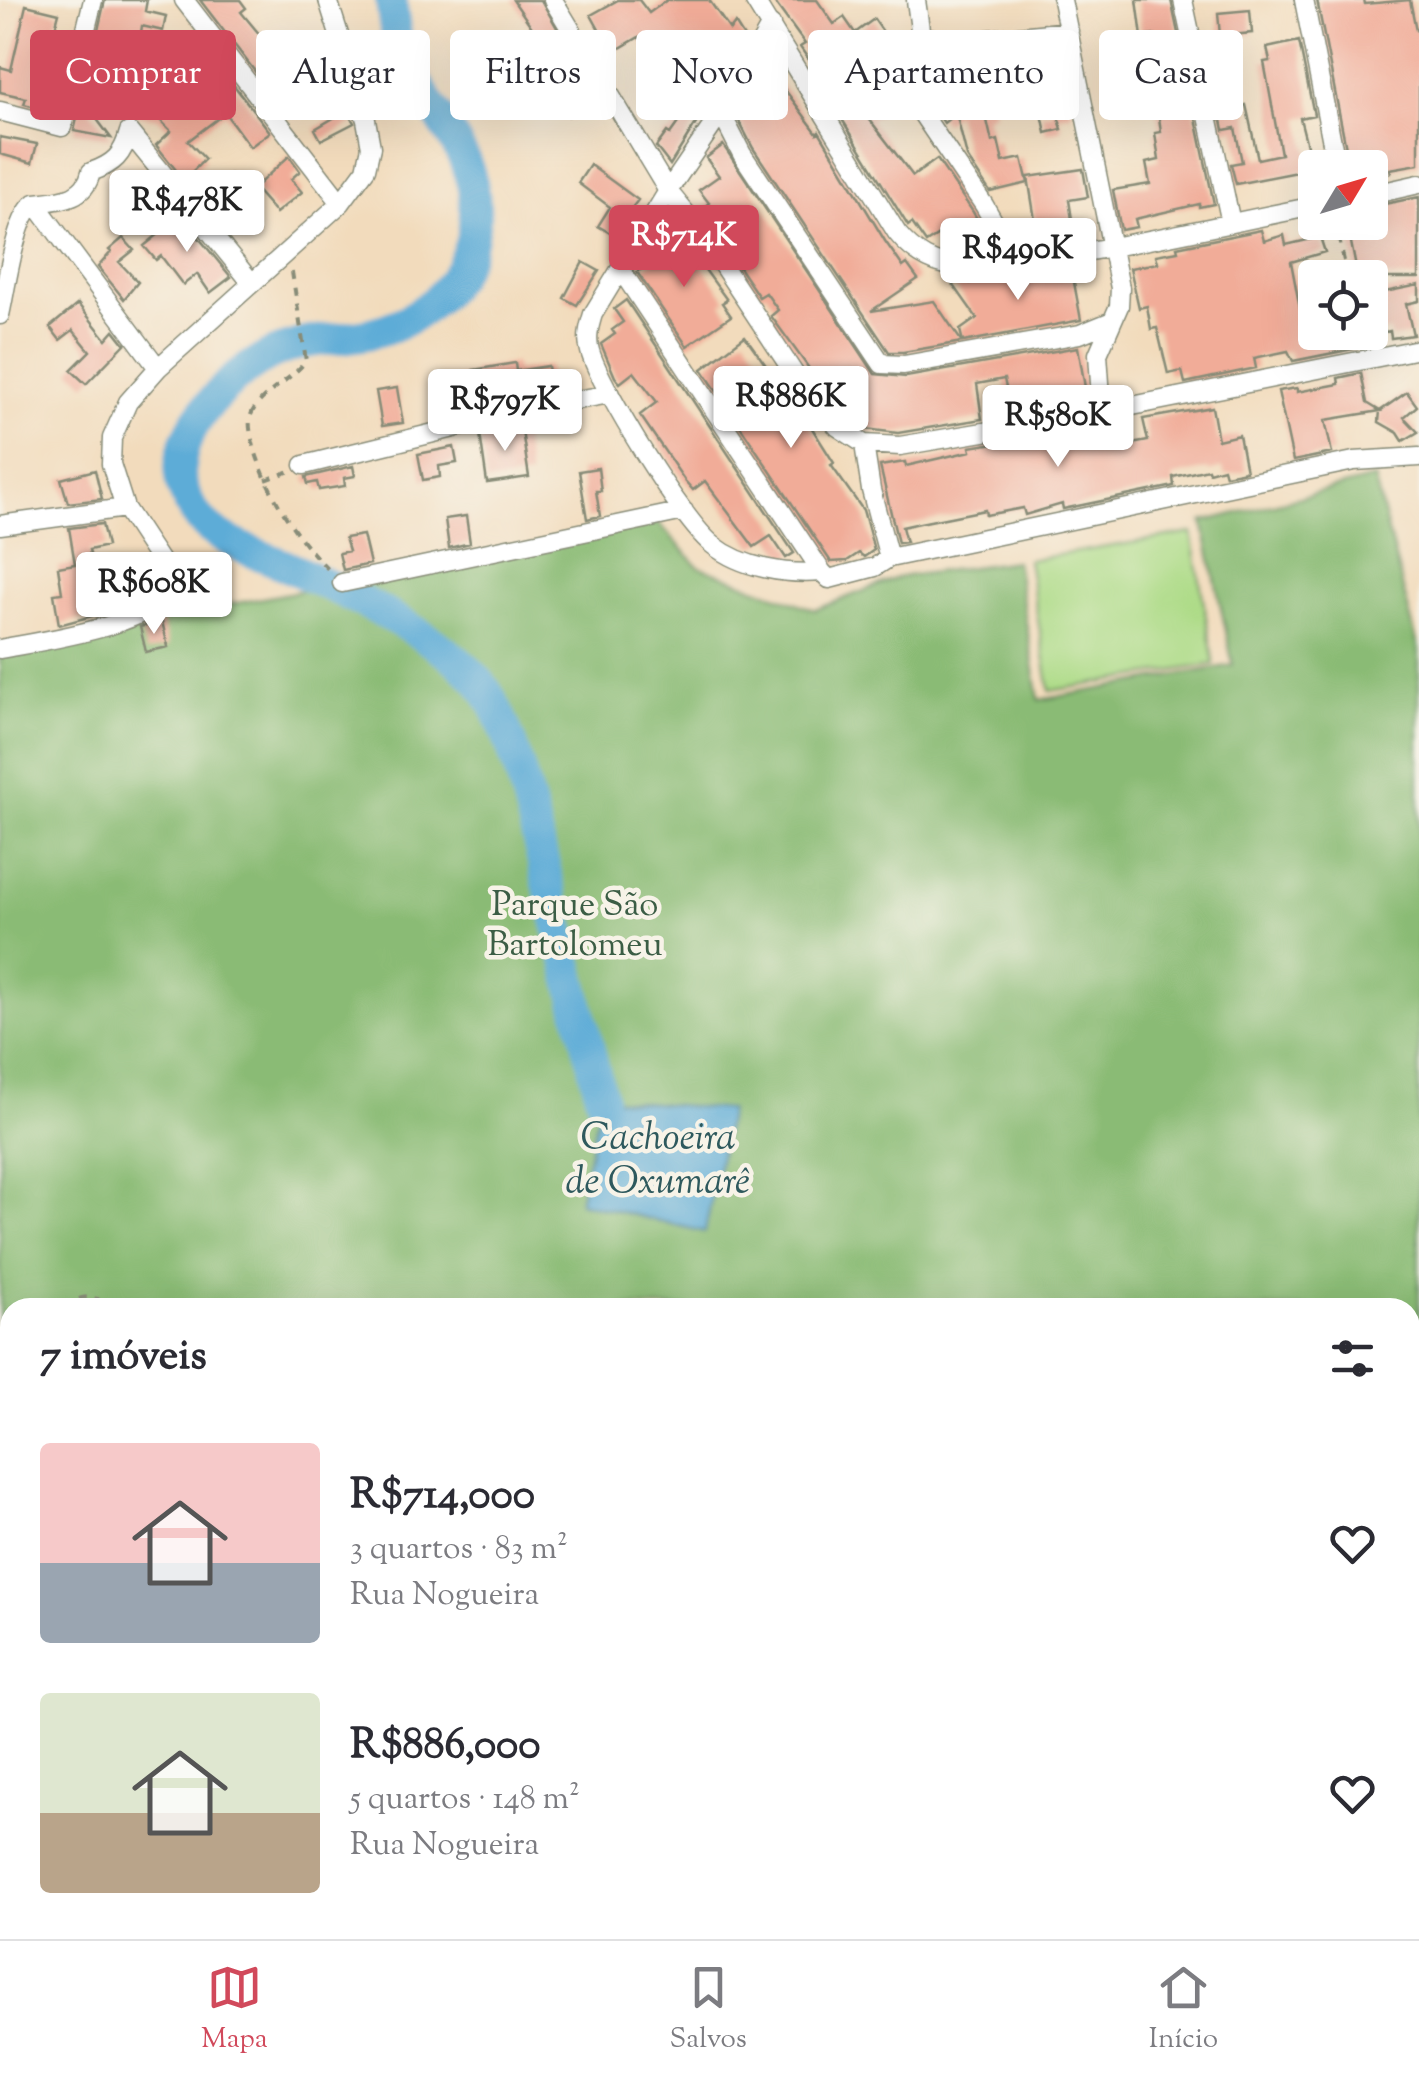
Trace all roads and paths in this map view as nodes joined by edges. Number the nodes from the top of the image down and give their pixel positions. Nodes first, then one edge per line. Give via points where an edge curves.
1 (184, 0) edge
2 (328, 0) edge
3 (553, 0) edge
4 (754, 0) edge
5 (916, 0) edge
6 (1062, 0) edge
7 (1183, 0) edge
8 (1304, 0) edge
9 (88, 1) edge
10 (770, 25) junction
11 (767, 30) edge
12 (920, 30) edge
13 (1069, 30) edge
14 (1079, 83) edge
15 (0, 111) edge
16 (716, 120) edge
17 (725, 120) edge
18 (926, 120) edge
19 (1333, 150) edge
20 (1419, 184) edge
21 (668, 190) junction
22 (1388, 190) edge
23 (35, 203) junction
24 (341, 203) junction
25 (1298, 209) edge
26 (1232, 222) junction
27 (292, 246) junction
28 (1110, 248) junction
29 (1017, 262) junction
30 (622, 270) junction
31 (251, 282) junction
32 (0, 315) edge
33 (1112, 321) junction
34 (1419, 349) edge
35 (158, 368) junction
36 (610, 394) junction
37 (1102, 412) junction
38 (864, 444) junction
39 (1419, 458) edge
40 (304, 465) joint
41 (264, 480) junction
42 (125, 508) junction
43 (684, 511) junction
44 (0, 526) edge
45 (890, 558) junction
46 (822, 572) junction
47 (342, 583) joint
48 (0, 649) edge

1 - 24 street
2 - 24 street via 371,147 366,169
3 - 21 street
4 - 10 street
5 - 12 street
6 - 13 street
7 - 26 street
8 - 19 street
9 - 15 street via 62,127
10 - 11 street
10 - 29 street via 911,251 964,268
14 - 28 street
16 - 21 street
17 - 33 street via 882,364 904,366 1064,337
18 - 29 street
20 - 22 street
21 - 30 street
21 - 38 street via 809,396
23 - 31 street via 82,191 91,172 111,165 124,150 130,132
23 - 32 street via 21,225
23 - 35 street
24 - 27 street
25 - 26 street
26 - 28 street
27 - 31 street
27 - 41 path via 306,353 300,368 257,405 250,420
28 - 29 street
28 - 33 street via 1120,288
30 - 36 street via 587,333
30 - 46 street
31 - 35 street
33 - 37 street via 1098,354
34 - 37 street
35 - 42 street via 128,402 112,438 111,464
36 - 40 street
36 - 43 street
37 - 38 street via 900,446
38 - 45 street
39 - 45 street via 1354,461
40 - 41 path
41 - 47 path via 299,537
42 - 44 street
42 - 48 street via 178,587 163,604
43 - 46 street via 730,554 792,574
43 - 47 street
45 - 46 street via 852,575 829,579

